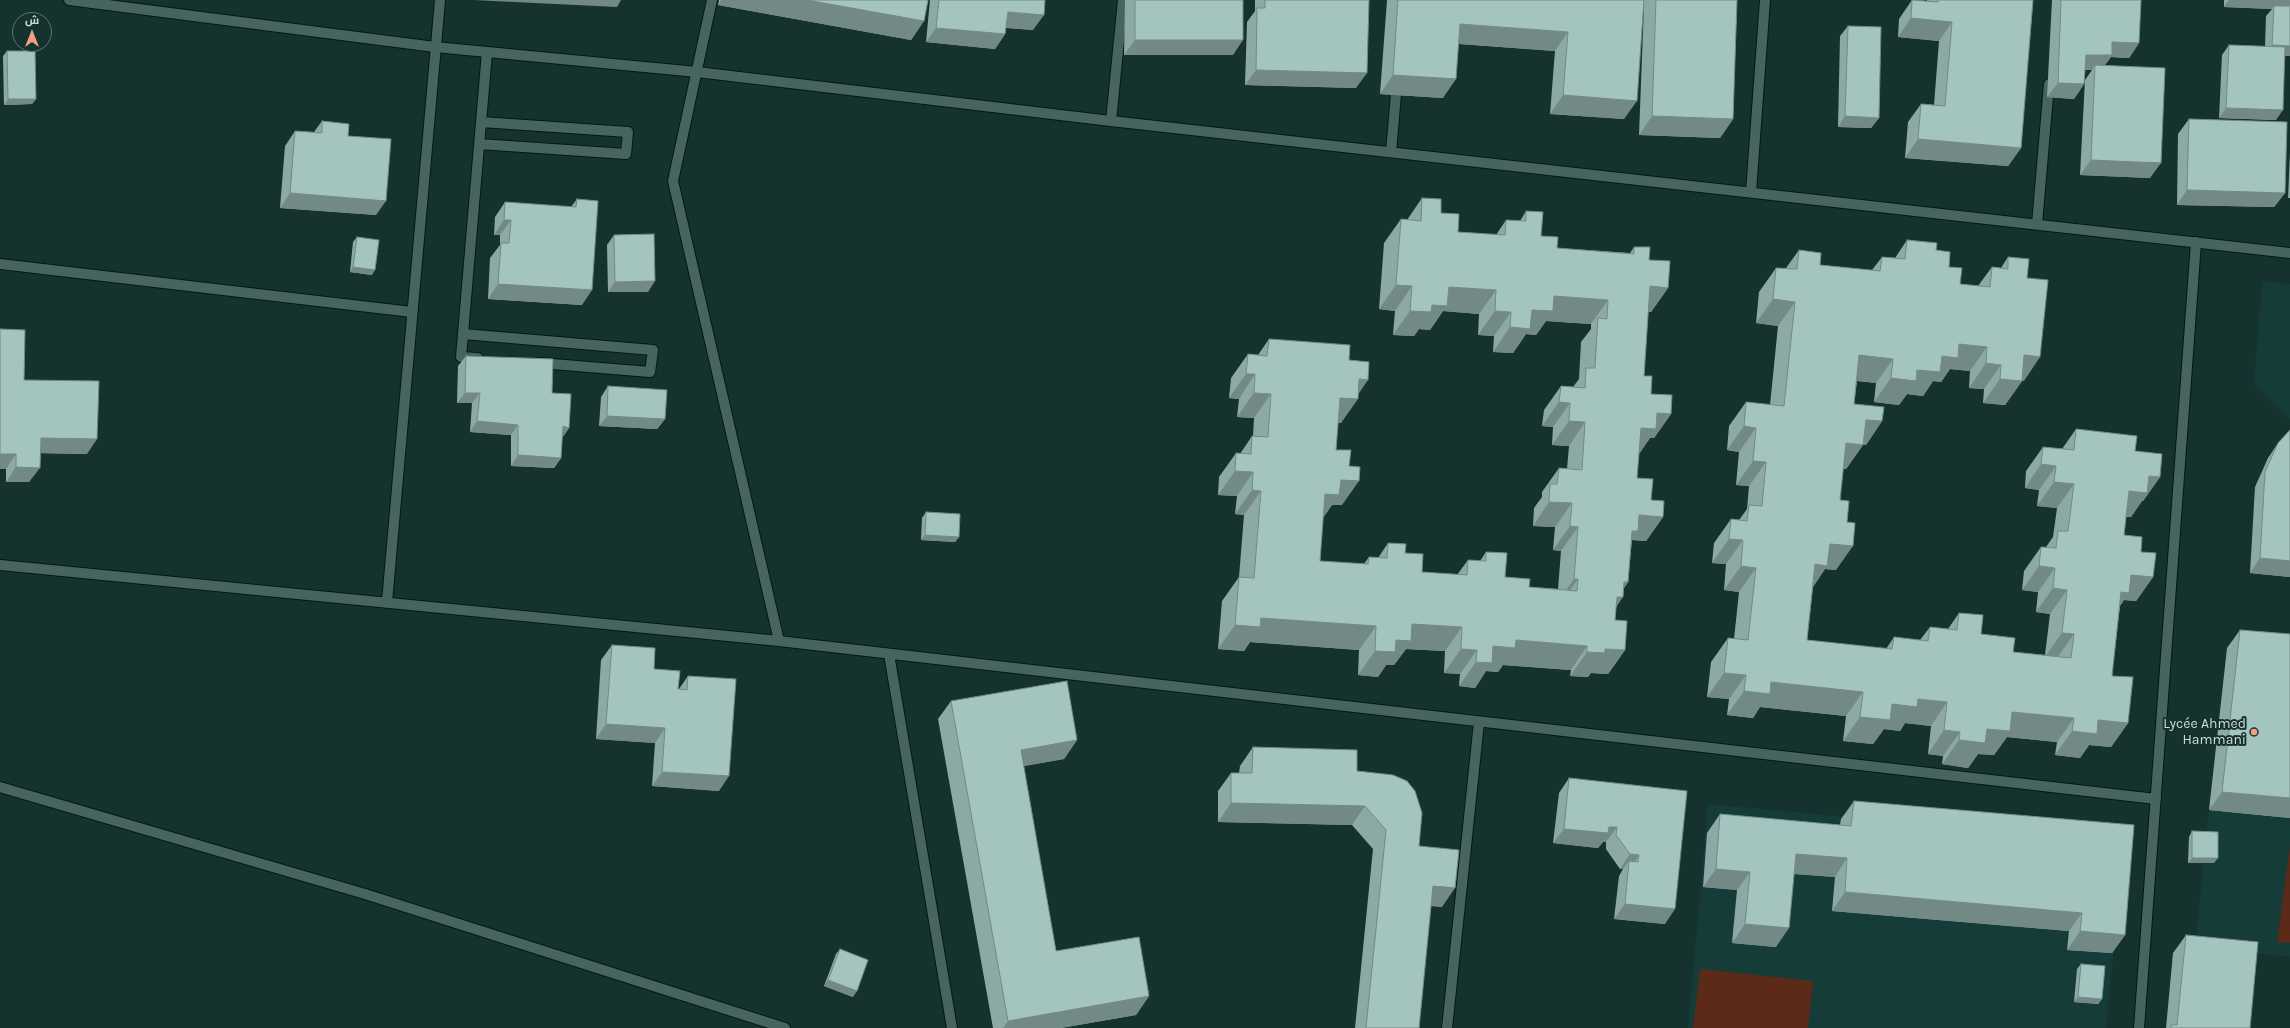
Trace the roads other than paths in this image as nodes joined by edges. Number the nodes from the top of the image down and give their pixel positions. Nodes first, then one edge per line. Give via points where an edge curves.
1 (69, 0) edge
2 (440, 0) edge
3 (712, 0) edge
4 (1123, 0) edge
5 (1765, 0) edge
6 (435, 47) junction
7 (486, 52) junction
8 (1398, 68) edge
9 (2050, 70) dead end
10 (697, 72) junction
11 (1111, 121) junction
12 (481, 122) junction
13 (479, 144) junction
14 (1391, 152) junction
15 (1751, 192) junction
16 (2037, 224) junction
17 (2196, 242) junction
18 (2290, 253) edge
19 (0, 264) edge
20 (412, 312) junction
21 (463, 334) junction
22 (485, 359) edge
23 (532, 362) edge
24 (0, 565) edge
25 (387, 602) junction
26 (779, 641) junction
27 (889, 654) junction
28 (1479, 722) junction
29 (0, 787) edge
30 (2156, 799) junction
31 (786, 1028) edge
32 (952, 1028) edge
33 (1447, 1028) edge
34 (2139, 1028) edge

1 - 6 street
2 - 6 street
3 - 10 street
4 - 11 street
5 - 15 street
6 - 7 street
6 - 20 street
7 - 10 street
7 - 12 street
8 - 14 street
9 - 16 street
10 - 11 street
10 - 26 street via 673,181
11 - 14 street
12 - 13 street
12 - 13 street via 628,132 626,154
13 - 21 street
14 - 15 street
15 - 16 street
16 - 17 street
17 - 18 street
17 - 30 street
19 - 20 street
20 - 25 street
21 - 22 street via 461,357
21 - 23 street via 652,350 650,372
24 - 25 street
25 - 26 street
26 - 27 street
27 - 28 street
27 - 32 street
28 - 30 street
28 - 33 street
29 - 31 street via 365,894
30 - 34 street

